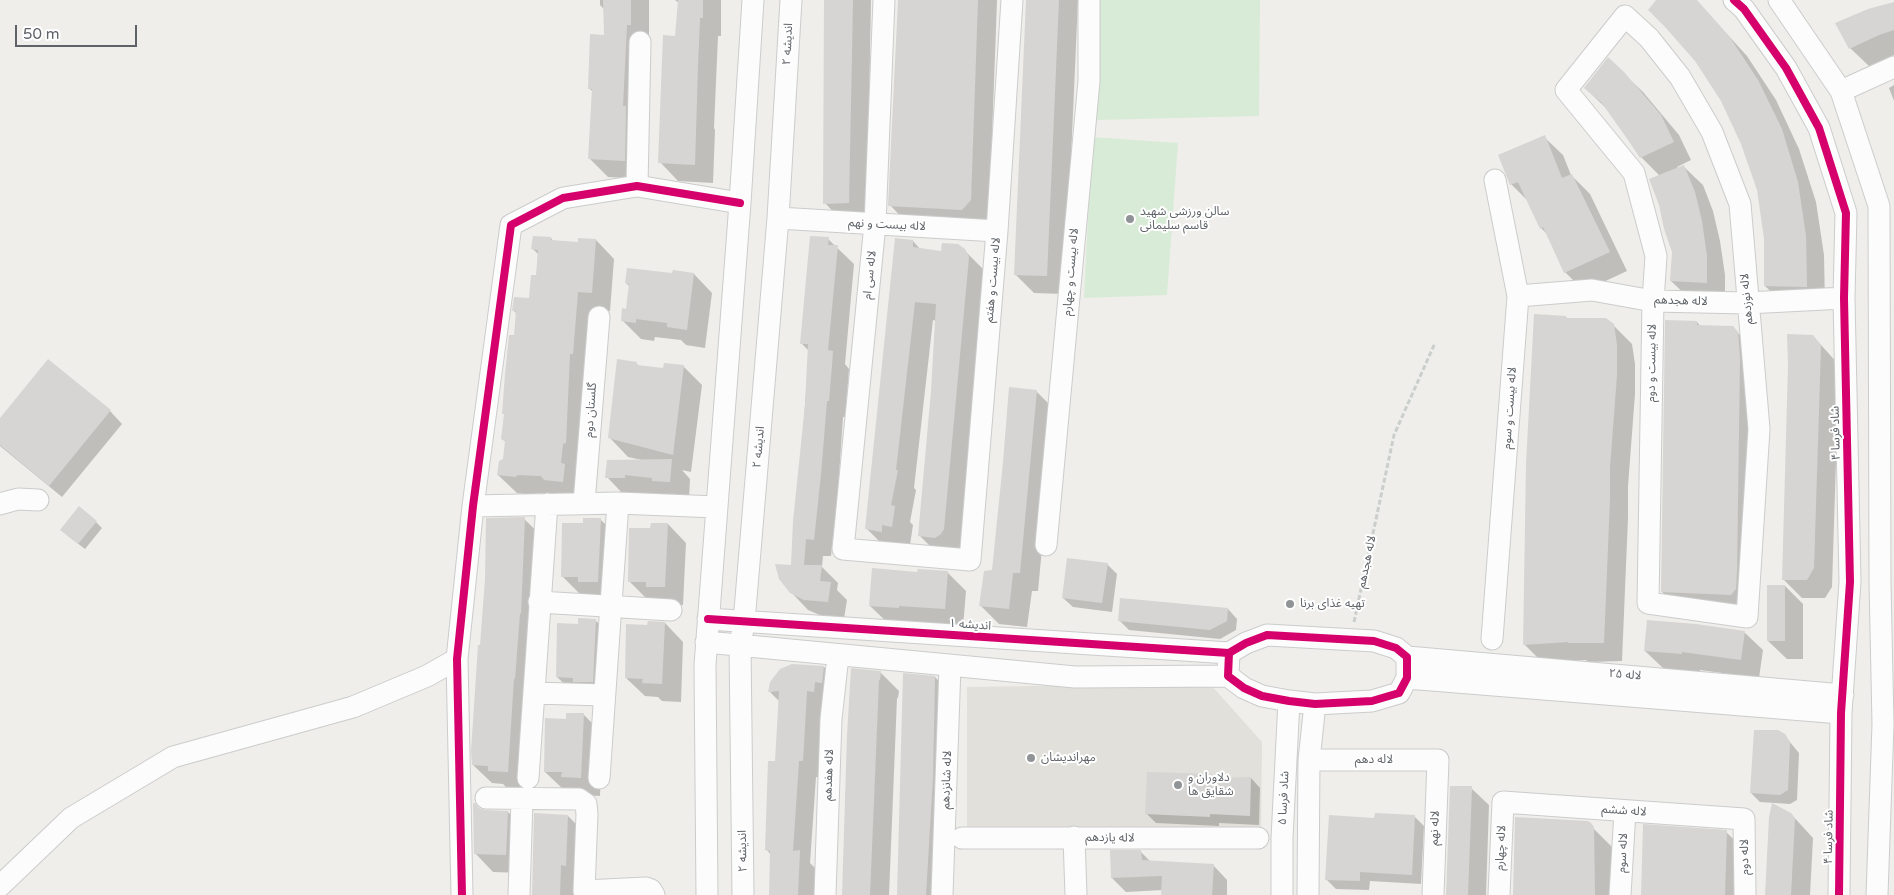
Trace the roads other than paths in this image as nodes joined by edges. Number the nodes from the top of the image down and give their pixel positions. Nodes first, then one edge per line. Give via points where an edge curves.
1 (753, 0) edge
2 (791, 0) edge
3 (884, 0) edge
4 (1012, 0) edge
5 (1089, 0) edge
6 (1734, 0) edge
7 (1779, 0) edge
8 (640, 42) dead end
9 (1894, 67) edge
10 (1566, 90) joint
11 (1841, 91) junction
12 (1495, 180) dead end
13 (637, 186) junction
14 (740, 202) junction
15 (778, 218) junction
16 (875, 224) junction
17 (996, 231) junction
18 (1518, 296) junction
19 (1844, 298) junction
20 (1653, 301) junction
21 (1747, 303) junction
22 (599, 317) dead end
23 (38, 500) dead end
24 (584, 503) junction
25 (618, 503) junction
26 (0, 504) edge
27 (547, 504) junction
28 (473, 506) junction
29 (716, 507) junction
30 (1046, 544) dead end
31 (970, 560) joint
32 (1850, 582) junction
33 (1880, 583) junction
34 (539, 602) junction
35 (611, 606) junction
36 (671, 610) dead end
37 (1747, 617) joint
38 (708, 619) junction
39 (744, 622) junction
40 (1492, 639) dead end
41 (706, 642) junction
42 (740, 646) junction
43 (1230, 653) junction
44 (838, 656) junction
45 (1407, 657) junction
46 (457, 659) junction
47 (1472, 662) junction
48 (950, 666) junction
49 (1228, 676) junction
50 (1407, 678) junction
51 (1470, 683) junction
52 (534, 693) junction
53 (604, 695) junction
54 (1290, 701) junction
55 (1315, 704) junction
56 (1842, 704) junction
57 (1889, 724) edge
58 (1310, 760) junction
59 (1438, 760) joint
60 (528, 778) dead end
61 (599, 778) dead end
62 (486, 798) dead end
63 (522, 799) junction
64 (1503, 802) joint
65 (1625, 812) junction
66 (1744, 819) joint
67 (1074, 837) junction
68 (962, 838) dead end
69 (1258, 838) dead end
70 (0, 886) edge
71 (586, 893) edge
72 (462, 895) edge
73 (519, 895) edge
74 (654, 895) edge
75 (707, 895) edge
76 (743, 895) edge
77 (825, 895) edge
78 (942, 895) edge
79 (1076, 895) edge
80 (1282, 895) edge
81 (1308, 895) edge
82 (1433, 895) edge
83 (1499, 895) edge
84 (1620, 895) edge
85 (1745, 895) edge
86 (1839, 895) edge
87 (1877, 895) edge

1 - 14 street
2 - 15 street, اندیشه ۲
3 - 16 street, لاله سی ام
4 - 17 street, لاله بیست و هفتم
5 - 30 street, لاله بیست و چهارم via 1089,81
6 - 19 street, شاد فرسا ۴ via 1786,68 1819,128 1846,214
7 - 11 street
8 - 13 street
9 - 11 street
10 - 20 street, لاله بیست و دوم via 1634,173 1656,256
10 - 21 street, لاله نوزدهم via 1625,16 1649,38 1680,76 1712,132 1740,204
11 - 33 street via 1879,206
12 - 18 street, لاله بیست و سوم
13 - 14 street
13 - 28 street via 563,198 512,225
14 - 29 street
15 - 16 street, لاله بیست و نهم
15 - 39 street, اندیشه ۲
16 - 17 street, لاله بیست و نهم
16 - 31 street, لاله سی ام via 843,548
17 - 31 street, لاله بیست و هفتم
18 - 20 street, لاله هجدهم via 1592,290
18 - 40 street, لاله بیست و سوم
19 - 21 street, لاله هجدهم
19 - 32 street, شاد فرسا ۴
20 - 21 street, لاله هجدهم
20 - 37 street, لاله بیست و دوم via 1648,603
21 - 37 street, لاله نوزدهم via 1759,429
22 - 24 street, گلستان دوم
23 - 26 street via 18,499
24 - 25 street
24 - 27 street
25 - 29 street
25 - 35 street
27 - 28 street
27 - 34 street
28 - 46 street
29 - 38 street
32 - 33 street
32 - 56 street, شاد فرسا ۴
33 - 57 street
34 - 35 street
34 - 52 street
35 - 36 street
35 - 53 street
38 - 39 street, اندیشه ۱
38 - 41 street
39 - 42 street, اندیشه ۲
39 - 43 street, اندیشه ۱
41 - 42 street
41 - 75 street
42 - 44 street
42 - 76 street, اندیشه ۲
43 - 45 street via 1267,635 1374,641 1396,648
43 - 49 street
44 - 48 street
44 - 77 street, لاله هفدهم via 831,719
45 - 47 street, لاله ۲۵
45 - 50 street
46 - 70 street via 427,676 353,707 173,757 71,818
46 - 72 street
47 - 51 street via 1465,671
47 - 56 street, لاله ۲۵
48 - 49 street via 1075,677
48 - 78 street, لاله شانزدهم
49 - 54 street via 1262,696
50 - 51 street, لاله ۲۵
50 - 55 street via 1399,693 1372,701
51 - 56 street, لاله ۲۵
52 - 53 street
52 - 60 street
53 - 61 street
54 - 55 street
54 - 80 street, شاد فرسا ۵
55 - 58 street, شاد فرسا ۵
56 - 86 street, شاد فرسا ۴
57 - 87 street
58 - 59 street, لاله دهم
58 - 81 street, شاد فرسا ۵
59 - 82 street, لاله نهم
62 - 63 street
63 - 71 street via 579,799 586,804
63 - 73 street
64 - 65 street, لاله ششم
64 - 83 street, لاله چهارم
65 - 66 street, لاله ششم
65 - 84 street, لاله سوم
66 - 85 street, لاله دوم
67 - 68 street, لاله یازدهم
67 - 69 street, لاله یازدهم
67 - 79 street
71 - 74 street via 646,888

